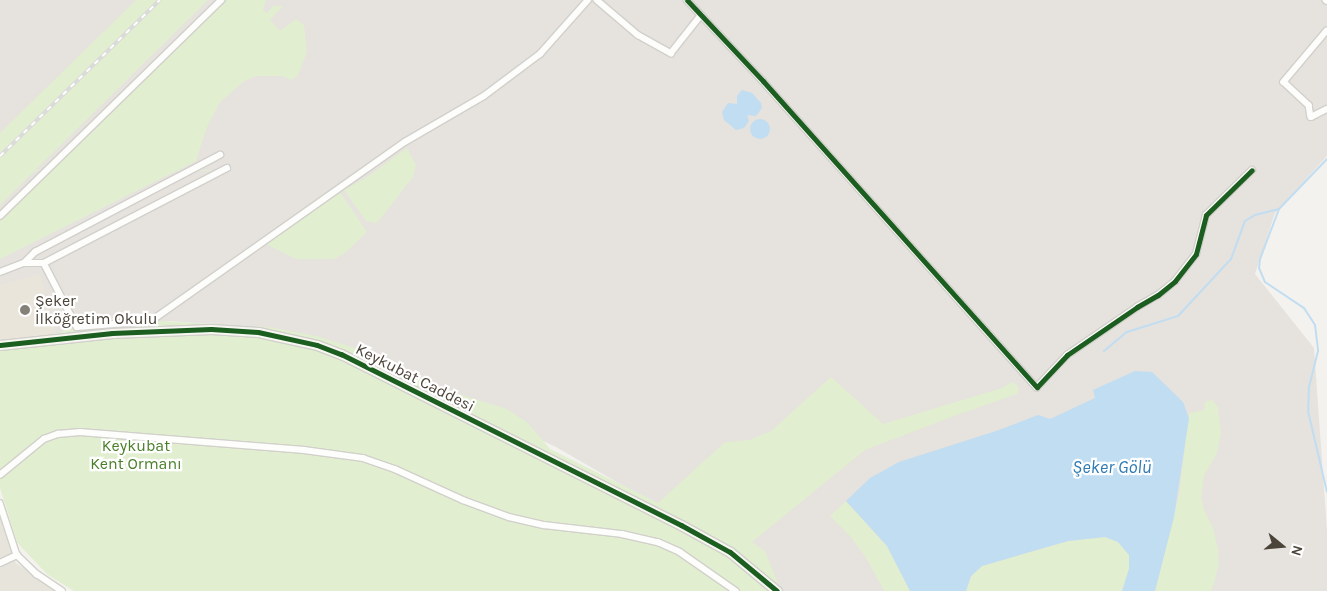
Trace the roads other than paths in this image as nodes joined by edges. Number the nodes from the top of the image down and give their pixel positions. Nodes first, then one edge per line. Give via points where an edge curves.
1 (221, 0) edge
2 (588, 0) edge
3 (597, 0) edge
4 (687, 0) edge
5 (701, 15) junction
6 (1327, 31) edge
7 (1327, 109) edge
8 (220, 155) dead end
9 (227, 168) dead end
10 (1252, 170) dead end
11 (0, 216) edge
12 (24, 263) junction
13 (44, 263) junction
14 (0, 272) edge
15 (77, 327) junction
16 (84, 336) junction
17 (0, 346) edge
18 (0, 475) edge
19 (0, 503) edge
20 (17, 555) junction
21 (0, 562) edge
22 (62, 591) edge
23 (736, 591) edge
24 (777, 591) edge

1 - 11 street
2 - 15 street via 540,54 484,96 405,142 151,321
3 - 5 street via 638,34 671,53
4 - 5 street
5 - 10 street via 1037,387 1067,356 1175,282 1196,254 1206,215
6 - 7 street via 1284,82 1309,105 1311,117
8 - 12 street via 35,252
9 - 13 street
12 - 13 street
12 - 14 street
13 - 15 street
15 - 16 street
16 - 17 street, Keykubat Caddesi
16 - 24 street, Keykubat Caddesi via 227,329 274,334 329,350 681,525 736,556
18 - 23 street via 44,439 80,432 364,458 509,517 658,542 680,552
19 - 20 street
20 - 21 street
20 - 22 street

